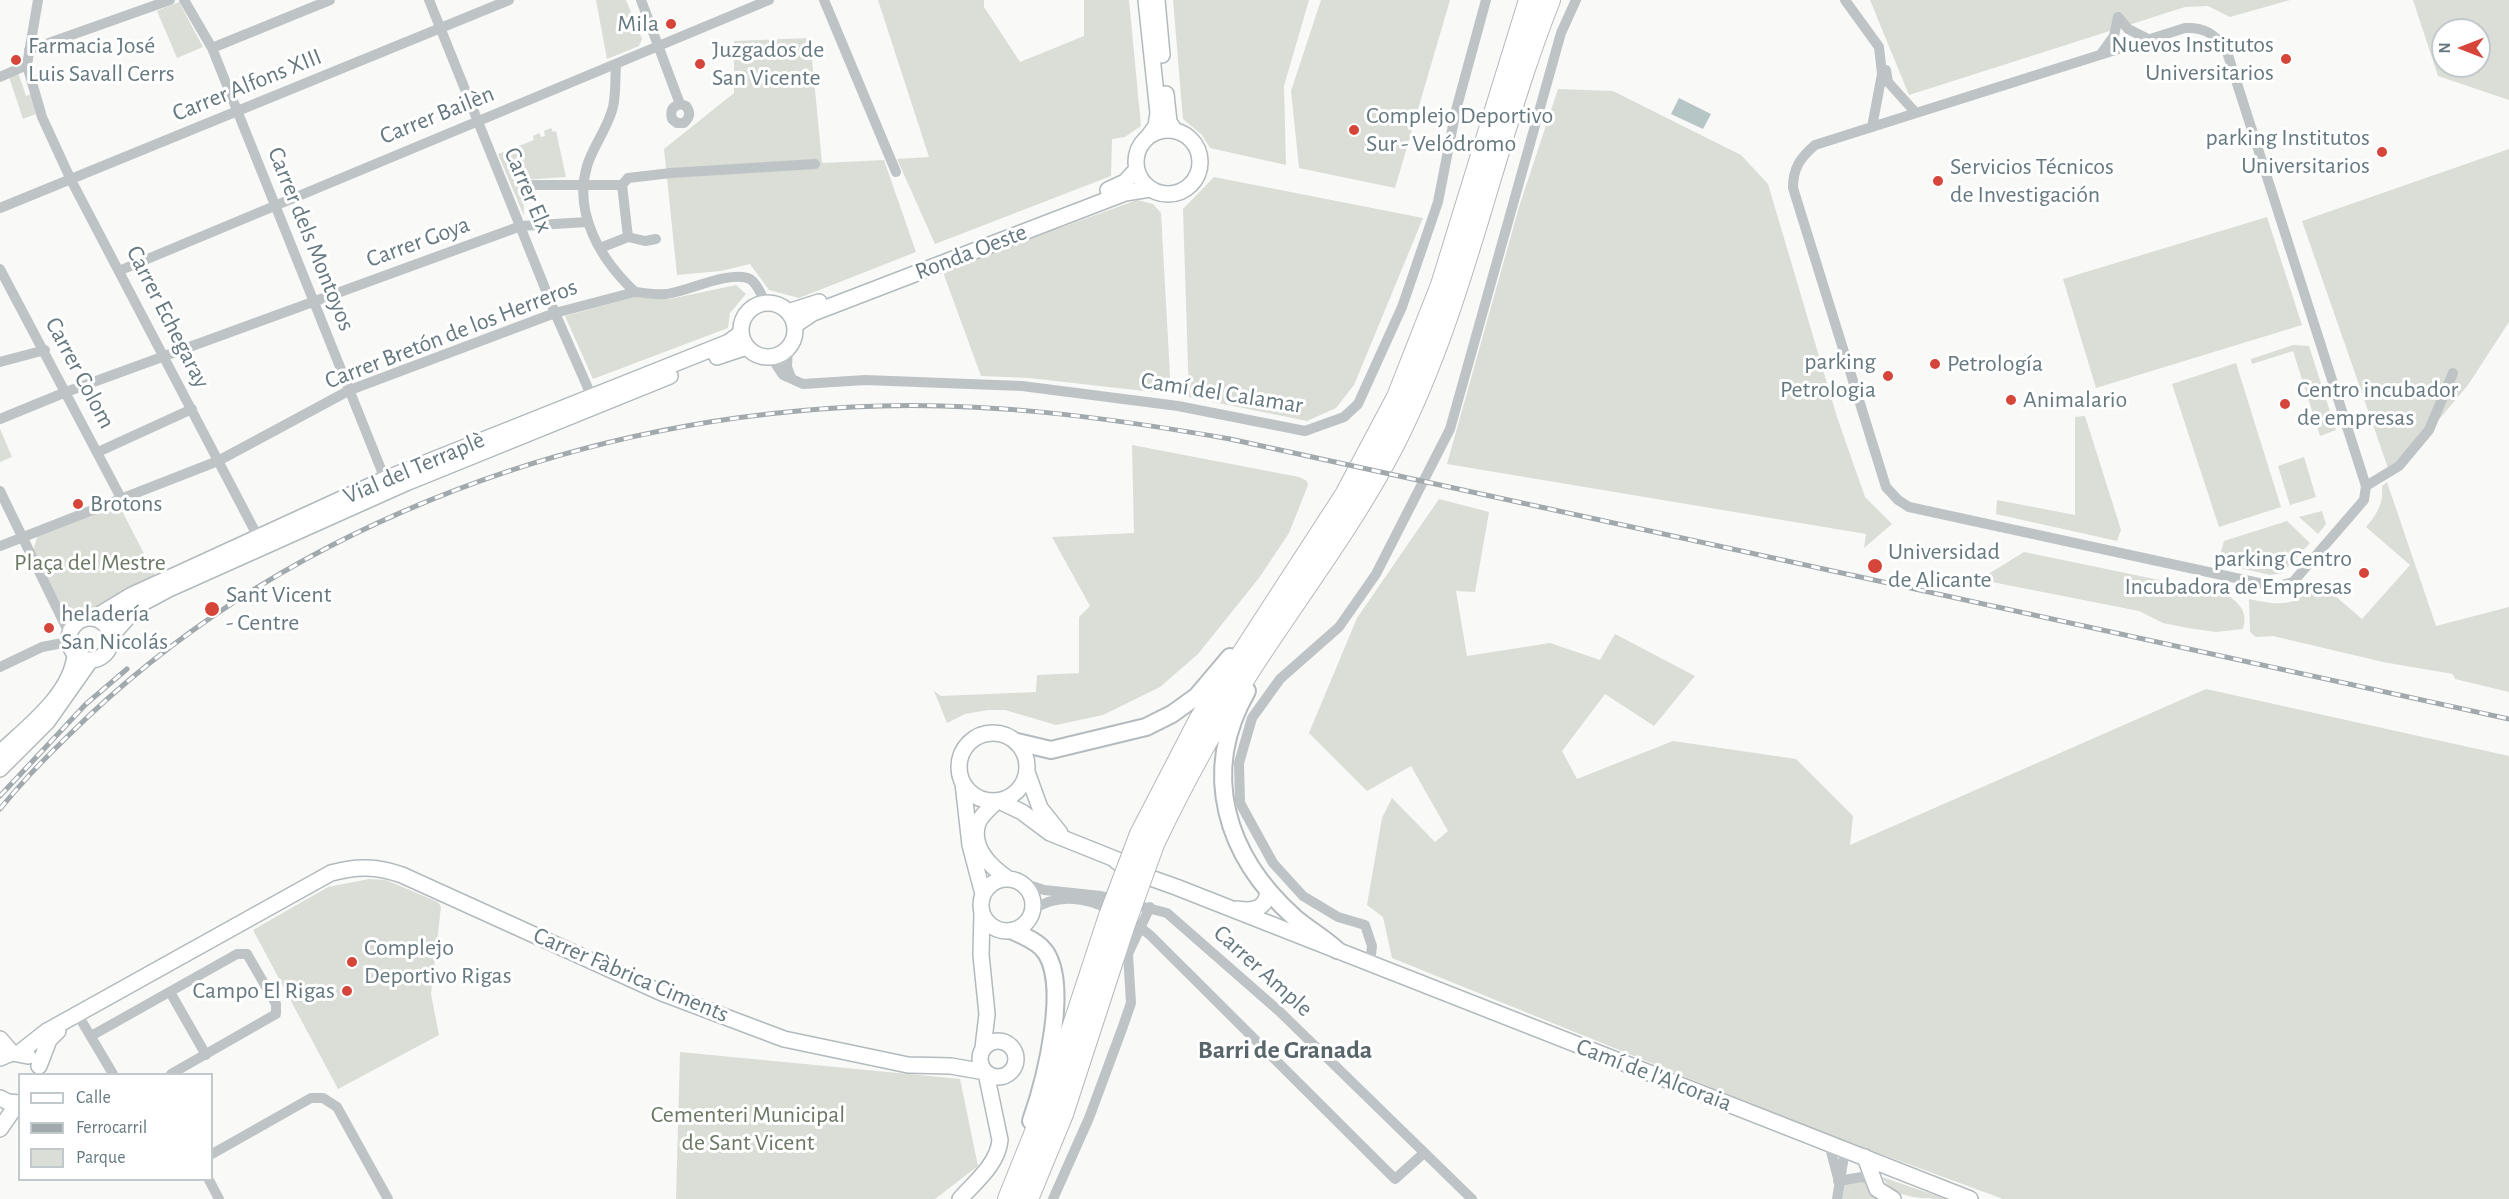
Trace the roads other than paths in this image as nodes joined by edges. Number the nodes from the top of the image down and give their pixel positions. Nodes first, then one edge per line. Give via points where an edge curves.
1 (38, 0) edge
2 (170, 0) edge
3 (184, 0) edge
4 (330, 0) edge
5 (429, 0) edge
6 (509, 0) edge
7 (641, 0) edge
8 (769, 0) edge
9 (824, 0) edge
10 (1146, 0) edge
11 (1157, 0) edge
12 (1486, 0) edge
13 (1529, 0) edge
14 (1550, 0) edge
15 (1576, 0) edge
16 (1845, 0) edge
17 (147, 4) edge
18 (440, 27) junction
19 (2148, 39) junction
20 (660, 45) junction
21 (1879, 47) junction
22 (212, 48) junction
23 (29, 50) junction
24 (2101, 54) junction
25 (27, 65) junction
26 (616, 66) junction
27 (0, 77) edge
28 (680, 104) dead end
29 (237, 112) junction
30 (1916, 113) junction
31 (476, 120) junction
32 (1872, 126) junction
33 (1175, 131) junction
34 (1148, 137) junction
35 (815, 164) dead end
36 (1136, 170) junction
37 (896, 172) dead end
38 (71, 180) junction
39 (584, 183) junction
40 (525, 185) dead end
41 (622, 185) junction
42 (1150, 189) junction
43 (274, 206) junction
44 (0, 208) edge
45 (587, 222) junction
46 (521, 226) junction
47 (628, 237) junction
48 (656, 239) dead end
49 (600, 248) junction
50 (0, 268) edge
51 (121, 270) junction
52 (635, 292) junction
53 (315, 303) junction
54 (765, 303) junction
55 (555, 313) junction
56 (792, 318) junction
57 (744, 340) junction
58 (788, 346) junction
59 (45, 350) junction
60 (771, 357) junction
61 (166, 358) junction
62 (0, 362) edge
63 (2452, 373) dead end
64 (793, 380) junction
65 (350, 390) junction
66 (66, 392) junction
67 (591, 395) junction
68 (1416, 396) junction
69 (192, 409) junction
70 (0, 419) edge
71 (98, 452) junction
72 (218, 461) junction
73 (385, 479) junction
74 (1351, 485) junction
75 (2366, 486) junction
76 (0, 490) edge
77 (121, 498) junction
78 (258, 537) junction
79 (22, 538) junction
80 (0, 546) edge
81 (94, 618) junction
82 (111, 636) junction
83 (76, 648) junction
84 (0, 667) edge
85 (1017, 742) junction
86 (0, 753) edge
87 (0, 769) edge
88 (1027, 772) junction
89 (963, 783) junction
90 (998, 801) junction
91 (1147, 839) junction
92 (1068, 841) junction
93 (1116, 861) junction
94 (1007, 878) junction
95 (1023, 883) junction
96 (1176, 886) junction
97 (1268, 890) junction
98 (983, 894) junction
99 (1150, 907) junction
100 (1034, 910) junction
101 (1253, 910) junction
102 (981, 912) junction
103 (1124, 923) junction
104 (1011, 931) junction
105 (1337, 950) junction
106 (981, 956) junction
107 (1370, 963) junction
108 (170, 992) junction
109 (987, 1014) junction
110 (73, 1018) junction
111 (91, 1036) junction
112 (0, 1039) edge
113 (1005, 1042) junction
114 (982, 1049) junction
115 (10, 1055) edge
116 (206, 1055) junction
117 (951, 1066) junction
118 (39, 1070) edge
119 (112, 1073) edge
120 (173, 1073) edge
121 (985, 1073) junction
122 (1005, 1076) junction
123 (0, 1098) edge
124 (18, 1103) edge
125 (18, 1104) edge
126 (993, 1108) junction
127 (0, 1129) edge
128 (1829, 1144) junction
129 (1845, 1150) junction
130 (213, 1153) edge
131 (1424, 1153) junction
132 (1865, 1157) junction
133 (1872, 1179) junction
134 (209, 1181) edge
135 (1838, 1181) junction
136 (219, 1199) edge
137 (388, 1199) edge
138 (960, 1199) edge
139 (1000, 1199) edge
140 (1008, 1199) edge
141 (1028, 1199) edge
142 (1053, 1199) edge
143 (1472, 1199) edge
144 (1837, 1199) edge
145 (1893, 1199) edge
146 (1970, 1199) edge

1 - 23 street
2 - 17 street
3 - 22 street, Carrer dels Montoyos
4 - 22 street
5 - 18 street, Carrer Elx
6 - 18 street, Carrer Alfons XIII
7 - 20 street
8 - 20 street, Carrer Bailèn
9 - 37 street
10 - 34 street via 1158,113 1156,126
11 - 33 street via 1169,122
12 - 64 street, Camí del Calamar via 1456,110 1438,202 1402,307 1358,404 1344,417 1305,431 1178,406 1022,386 865,380 803,384
13 - 74 highway via 1427,323 1397,397
14 - 68 highway via 1467,263
15 - 107 street via 1561,33 1450,429 1376,574 1339,627 1280,679 1269,694 1252,718 1239,763 1240,803 1273,863 1303,896 1338,917 1365,925 1372,946
16 - 21 street
17 - 23 street
18 - 29 street, Carrer Alfons XIII
18 - 31 street, Carrer Elx
19 - 24 street
19 - 24 street via 2128,29 2118,17 2109,47
19 - 75 street via 2193,28 2215,35 2226,49
20 - 26 street, Carrer Bailèn
20 - 28 street
21 - 30 street via 1884,54 1888,82
21 - 32 street via 1882,74
22 - 29 street, Carrer dels Montoyos
23 - 25 street
24 - 30 street
25 - 27 street
25 - 38 street, Carrer Echegaray via 42,117
26 - 31 street, Carrer Bailèn
26 - 39 street via 613,107 587,165
29 - 38 street, Carrer Alfons XIII
29 - 43 street, Carrer dels Montoyos
30 - 32 street
31 - 43 street, Carrer Bailèn
31 - 46 street, Carrer Elx
32 - 75 street via 1815,145 1800,157 1792,188 1887,487 1898,500 1909,507 2278,586 2293,582 2312,562 2364,500
33 - 34 street via 1160,131
33 - 42 street, Ronda Oeste via 1197,149 1197,174 1179,192 1169,194
34 - 36 street via 1137,152
35 - 41 street via 671,173 628,178
36 - 42 street
36 - 56 street, Ronda Oeste via 1122,184
38 - 44 street, Carrer Alfons XIII
38 - 51 street, Carrer Echegaray
39 - 40 street
39 - 41 street
39 - 45 street
41 - 47 street
42 - 56 street, Ronda Oeste via 1125,193
43 - 51 street, Carrer Bailèn
43 - 53 street, Carrer dels Montoyos
45 - 46 street, Carrer Goya
45 - 49 street
46 - 53 street, Carrer Goya
46 - 55 street, Carrer Elx
47 - 48 street via 645,242
47 - 49 street
49 - 52 street via 618,276
50 - 59 street, Carrer Colom
51 - 61 street, Carrer Echegaray
52 - 54 street, Carrer Bretón de los Herreros via 671,294 718,280 743,278 750,279 759,289
52 - 55 street, Carrer Bretón de los Herreros
53 - 61 street, Carrer Goya
53 - 65 street, Carrer dels Montoyos
54 - 56 street via 778,304
54 - 57 street via 747,313 742,322
55 - 65 street, Carrer Bretón de los Herreros
55 - 67 street, Carrer Elx
56 - 58 street via 795,335
57 - 60 street via 761,356
57 - 67 street, Vial del Terraplè via 729,342
57 - 82 street, Vial del Terraplè via 732,351 406,483 179,585 139,605
58 - 60 street
58 - 64 street via 787,367
59 - 62 street
59 - 66 street, Carrer Colom
60 - 64 street via 783,375
61 - 66 street, Carrer Goya
61 - 69 street, Carrer Echegaray
63 - 75 street via 2429,430 2399,466
65 - 72 street, Carrer Bretón de los Herreros
65 - 73 street, Carrer dels Montoyos
66 - 70 street, Carrer Goya
66 - 71 street, Carrer Colom
67 - 73 street, Vial del Terraplè
68 - 91 highway via 1366,496 1238,690
68 - 97 main road via 1412,423 1377,490 1258,671 1230,726 1222,770 1227,813 1235,837
69 - 71 street
69 - 72 street, Carrer Echegaray
71 - 77 street, Carrer Colom
72 - 77 street, Carrer Bretón de los Herreros
72 - 78 street, Carrer Echegaray
73 - 78 street, Vial del Terraplè
74 - 85 main road via 1222,668 1187,704 1146,727 1088,743 1051,750
74 - 91 highway via 1199,720
76 - 79 street
77 - 79 street, Carrer Bretón de los Herreros
78 - 81 street, Vial del Terraplè via 132,595
79 - 80 street, Carrer Bretón de los Herreros
79 - 83 street
81 - 82 street via 107,627
81 - 83 street, Vial del Terraplè via 79,621
82 - 83 street, Vial del Terraplè via 106,653
83 - 84 street via 42,647
83 - 86 street via 71,674 57,694
83 - 87 street via 52,716
85 - 88 street via 1026,756
85 - 89 street via 992,733 975,738 962,755 959,768
88 - 90 street via 1012,795
88 - 92 street via 1043,814
89 - 90 street via 975,795
89 - 98 street via 970,845
90 - 92 street
90 - 94 street via 978,822 977,835 984,857
91 - 103 highway, bridge
92 - 93 street
93 - 96 street, Camí de l'Alcoraia via 1131,871
93 - 101 street, Camí de l'Alcoraia
94 - 95 street
94 - 98 street via 989,886
95 - 99 street, Carrer Ample
95 - 100 street via 1032,895
96 - 101 street, Camí de l'Alcoraia via 1237,909
96 - 105 street, Camí de l'Alcoraia
97 - 101 street via 1264,903
97 - 105 main road
98 - 102 street
99 - 103 street
99 - 131 street, Carrer Ample via 1167,913 1280,1011
100 - 103 street via 1047,900 1073,899 1118,910
100 - 104 street via 1026,924
101 - 105 street, Camí de l'Alcoraia
102 - 104 street via 992,927
102 - 106 street
103 - 131 street via 1395,1179
103 - 140 highway
103 - 141 highway via 1063,1114
103 - 142 street via 1131,1003 1089,1118
104 - 106 street
104 - 139 main road via 1041,947 1055,979 1050,1048 1033,1116
105 - 107 street, Camí de l'Alcoraia
106 - 109 street
107 - 128 street, Camí de l'Alcoraia
108 - 111 street
108 - 116 street
108 - 116 street via 240,953 249,956 261,976 276,1004 276,1014
109 - 113 street
109 - 114 street
110 - 111 street
110 - 115 street, Carrer Fàbrica Ciments
110 - 117 street, Carrer Fàbrica Ciments via 331,873 379,867 662,993 784,1039 908,1065
110 - 118 street, Carrer Fàbrica Ciments via 49,1040
111 - 119 street
112 - 115 street
113 - 114 street via 993,1041
113 - 122 street via 1016,1057 1014,1069
114 - 117 street, Carrer Fàbrica Ciments
114 - 121 street via 980,1061
115 - 118 street via 32,1058
116 - 120 street
117 - 121 street, Carrer Fàbrica Ciments
121 - 122 street via 997,1078
121 - 126 street
122 - 126 street
123 - 124 street
125 - 127 street
126 - 138 street via 999,1149 993,1162
128 - 129 street, Camí de l'Alcoraia
128 - 135 street
129 - 132 street, Camí de l'Alcoraia
129 - 135 street
130 - 137 street via 311,1098 323,1098 338,1107
131 - 143 street, Carrer Ample
132 - 133 street
132 - 146 street, Camí de l'Alcoraia
133 - 135 street
133 - 145 street via 1877,1189
134 - 136 street
135 - 144 street

